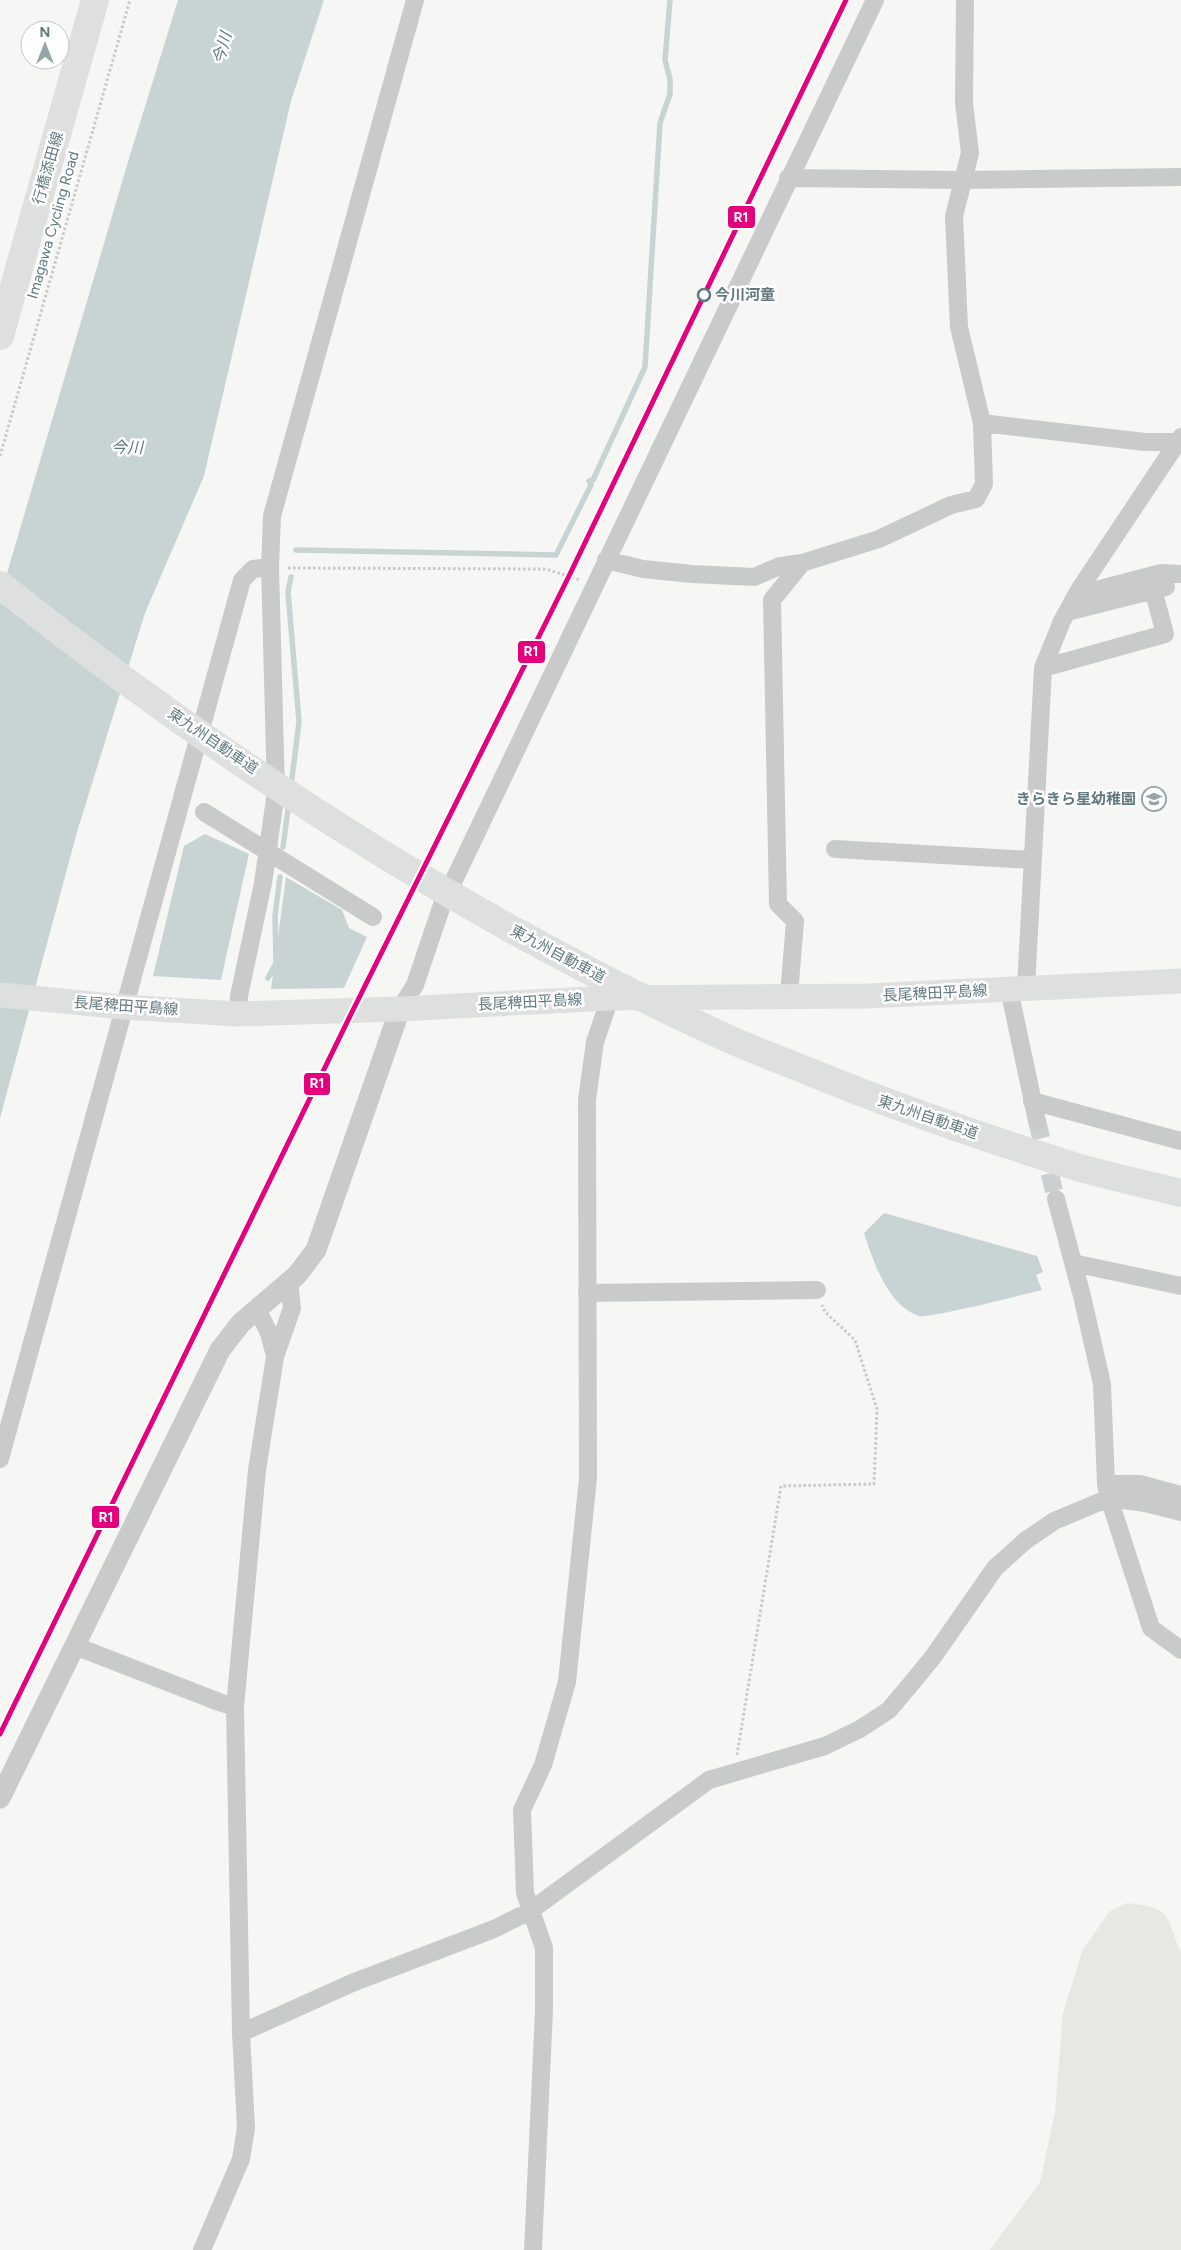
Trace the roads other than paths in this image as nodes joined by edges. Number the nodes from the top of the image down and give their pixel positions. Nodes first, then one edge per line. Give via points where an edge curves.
1 (95, 0) edge
2 (415, 0) edge
3 (875, 0) edge
4 (965, 0) edge
5 (1181, 177) edge
6 (788, 178) junction
7 (963, 180) junction
8 (0, 336) edge
9 (982, 423) junction
10 (1180, 441) edge
11 (606, 560) junction
12 (802, 563) junction
13 (270, 567) junction
14 (1181, 574) edge
15 (0, 585) edge
16 (1077, 595) junction
17 (1067, 612) junction
18 (1043, 668) junction
19 (204, 812) dead end
20 (835, 849) dead end
21 (268, 851) junction
22 (1032, 860) junction
23 (373, 917) dead end
24 (1181, 980) edge
25 (1017, 989) junction
26 (0, 995) edge
27 (789, 996) junction
28 (610, 998) junction
29 (116, 1007) junction
30 (400, 1009) junction
31 (238, 1014) junction
32 (1032, 1101) junction
33 (1037, 1121) tunnel mouth
34 (1181, 1142) edge
35 (1181, 1193) edge
36 (1056, 1199) tunnel mouth
37 (1073, 1263) junction
38 (289, 1282) junction
39 (1181, 1286) edge
40 (817, 1290) road end
41 (587, 1293) junction
42 (256, 1309) junction
43 (275, 1357) junction
44 (0, 1459) edge
45 (1107, 1491) junction
46 (1181, 1495) edge
47 (1181, 1512) edge
48 (74, 1646) junction
49 (1181, 1650) edge
50 (236, 1707) junction
51 (0, 1798) edge
52 (530, 1911) junction
53 (241, 2033) junction
54 (202, 2250) edge
55 (533, 2250) edge

1 - 8 main road, 行橋添田線
2 - 13 street via 272,516
3 - 6 street
4 - 7 street via 964,103 970,154
5 - 7 street
6 - 7 street
6 - 11 street
7 - 9 street via 954,216 959,327
9 - 10 street via 1145,442
9 - 12 street via 984,484 976,499 951,505 879,539
10 - 16 street
11 - 12 street via 643,569 754,577 780,566
11 - 30 street via 442,905 415,985
12 - 27 street via 772,600 778,904 795,921
13 - 21 street via 276,792
13 - 29 street via 253,569 242,580
14 - 16 street via 1161,573
15 - 35 main road, 東九州自動車道 via 138,691 333,823 503,925 612,983 732,1040 893,1106 1079,1167
16 - 17 street
17 - 18 street
17 - 18 street via 1159,588 1165,634
18 - 22 street
19 - 21 street
20 - 22 street
21 - 23 street
21 - 31 street
22 - 25 street
24 - 25 main road, 長尾稗田平島線
25 - 27 main road, 長尾稗田平島線
25 - 32 street
26 - 29 main road, 長尾稗田平島線
27 - 28 main road, 長尾稗田平島線
28 - 30 main road, 長尾稗田平島線
28 - 41 street via 595,1042 587,1100
29 - 31 main road, 長尾稗田平島線
29 - 44 street
30 - 31 main road, 長尾稗田平島線
30 - 38 street via 316,1250
32 - 33 street
32 - 34 street
36 - 37 street
37 - 39 street
37 - 45 street via 1102,1384
38 - 42 street
38 - 43 street via 292,1308
40 - 41 street
41 - 52 street via 588,1478 567,1682 543,1764 522,1810 524,1894
42 - 43 street via 269,1333
42 - 48 street via 220,1350
43 - 50 street via 256,1470
45 - 46 street via 1140,1484
45 - 47 street
45 - 49 street via 1151,1628
45 - 52 street via 1024,1541 994,1568 933,1657 889,1710 860,1730 825,1746 709,1780
48 - 50 street
48 - 51 street
50 - 53 street
52 - 53 street via 494,1929 352,1982
52 - 55 street via 544,1948
53 - 54 street via 246,2128 241,2158

